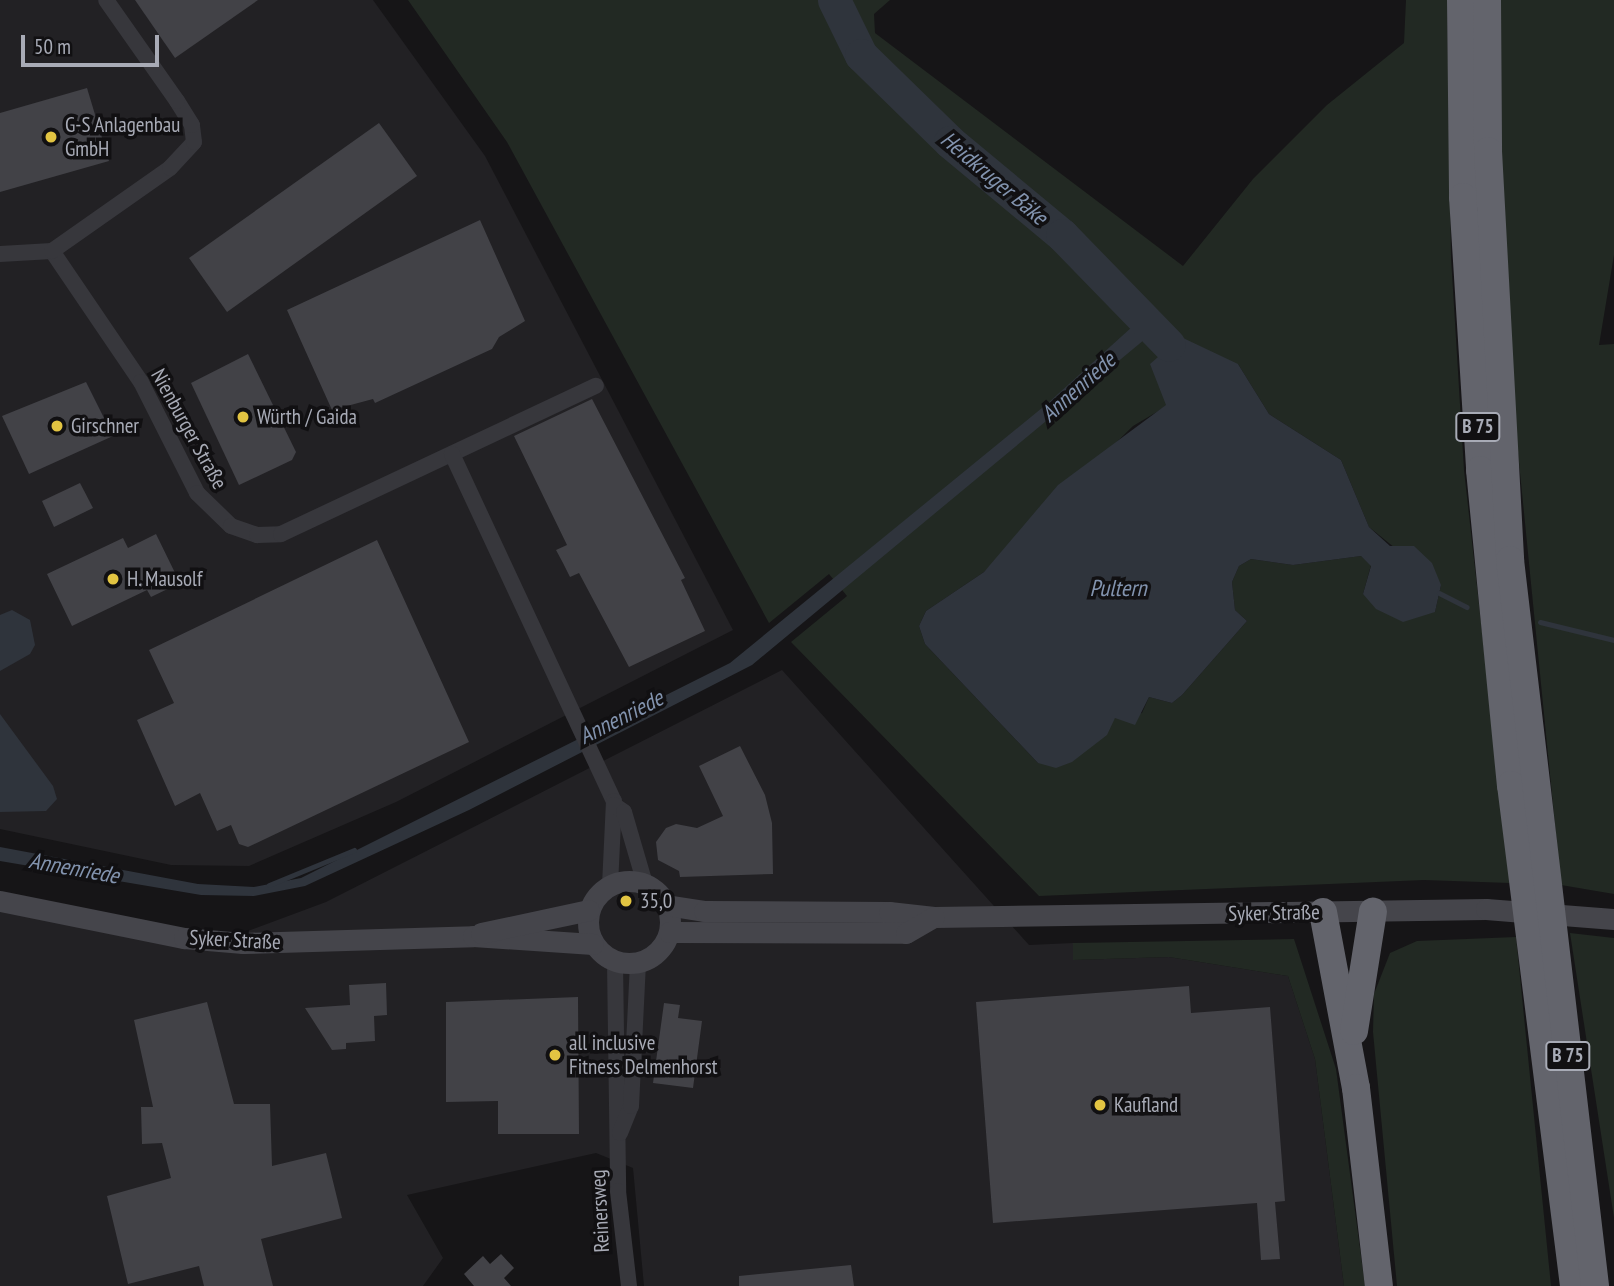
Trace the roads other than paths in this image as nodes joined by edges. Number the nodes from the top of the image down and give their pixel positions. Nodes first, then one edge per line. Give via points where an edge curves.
1 (106, 0) edge
2 (1461, 0) edge
3 (1487, 0) edge
4 (52, 251) junction
5 (0, 254) edge
6 (596, 386) dead end
7 (452, 454) junction
8 (614, 805) junction
9 (1532, 855) junction
10 (645, 884) junction
11 (610, 886) junction
12 (0, 901) edge
13 (666, 905) junction
14 (589, 910) junction
15 (1373, 911) junction
16 (1323, 912) junction
17 (934, 917) junction
18 (1614, 919) edge
19 (669, 932) junction
20 (472, 936) junction
21 (593, 944) junction
22 (1544, 958) junction
23 (615, 962) junction
24 (638, 962) junction
25 (1351, 1058) junction
26 (620, 1133) junction
27 (629, 1286) edge
28 (1379, 1286) edge
29 (1574, 1286) edge
30 (1595, 1286) edge

1 - 4 street via 192,125 194,142 170,168
2 - 9 highway, B 75 via 1463,197 1472,361 1503,711
3 - 9 highway, B 75 via 1489,151 1510,560
4 - 5 street
4 - 7 street, Nienburger Straße via 141,382 197,493 230,526 257,535 281,534
6 - 7 street, Nienburger Straße
7 - 8 street
8 - 10 street via 624,812
8 - 11 street
9 - 22 highway, B 75
10 - 11 main road
10 - 13 main road
11 - 14 main road
12 - 20 main road, Syker Straße via 184,938 221,941 303,943
13 - 17 main road, Syker Straße via 704,911 889,912
13 - 19 main road
14 - 20 main road, Syker Straße
14 - 21 main road
15 - 16 main road, Syker Straße
15 - 18 main road, Syker Straße via 1486,909
15 - 25 highway via 1365,937
16 - 17 main road, Syker Straße
16 - 25 highway
17 - 19 main road, Syker Straße via 906,933
19 - 24 main road via 658,951
20 - 21 main road, Syker Straße
21 - 23 main road
22 - 29 highway, B 75
22 - 30 highway, B 75
23 - 24 main road
23 - 26 street, Reinersweg via 614,1104
24 - 26 street, Reinersweg via 631,1106
25 - 28 highway
26 - 27 street, Reinersweg via 619,1232

